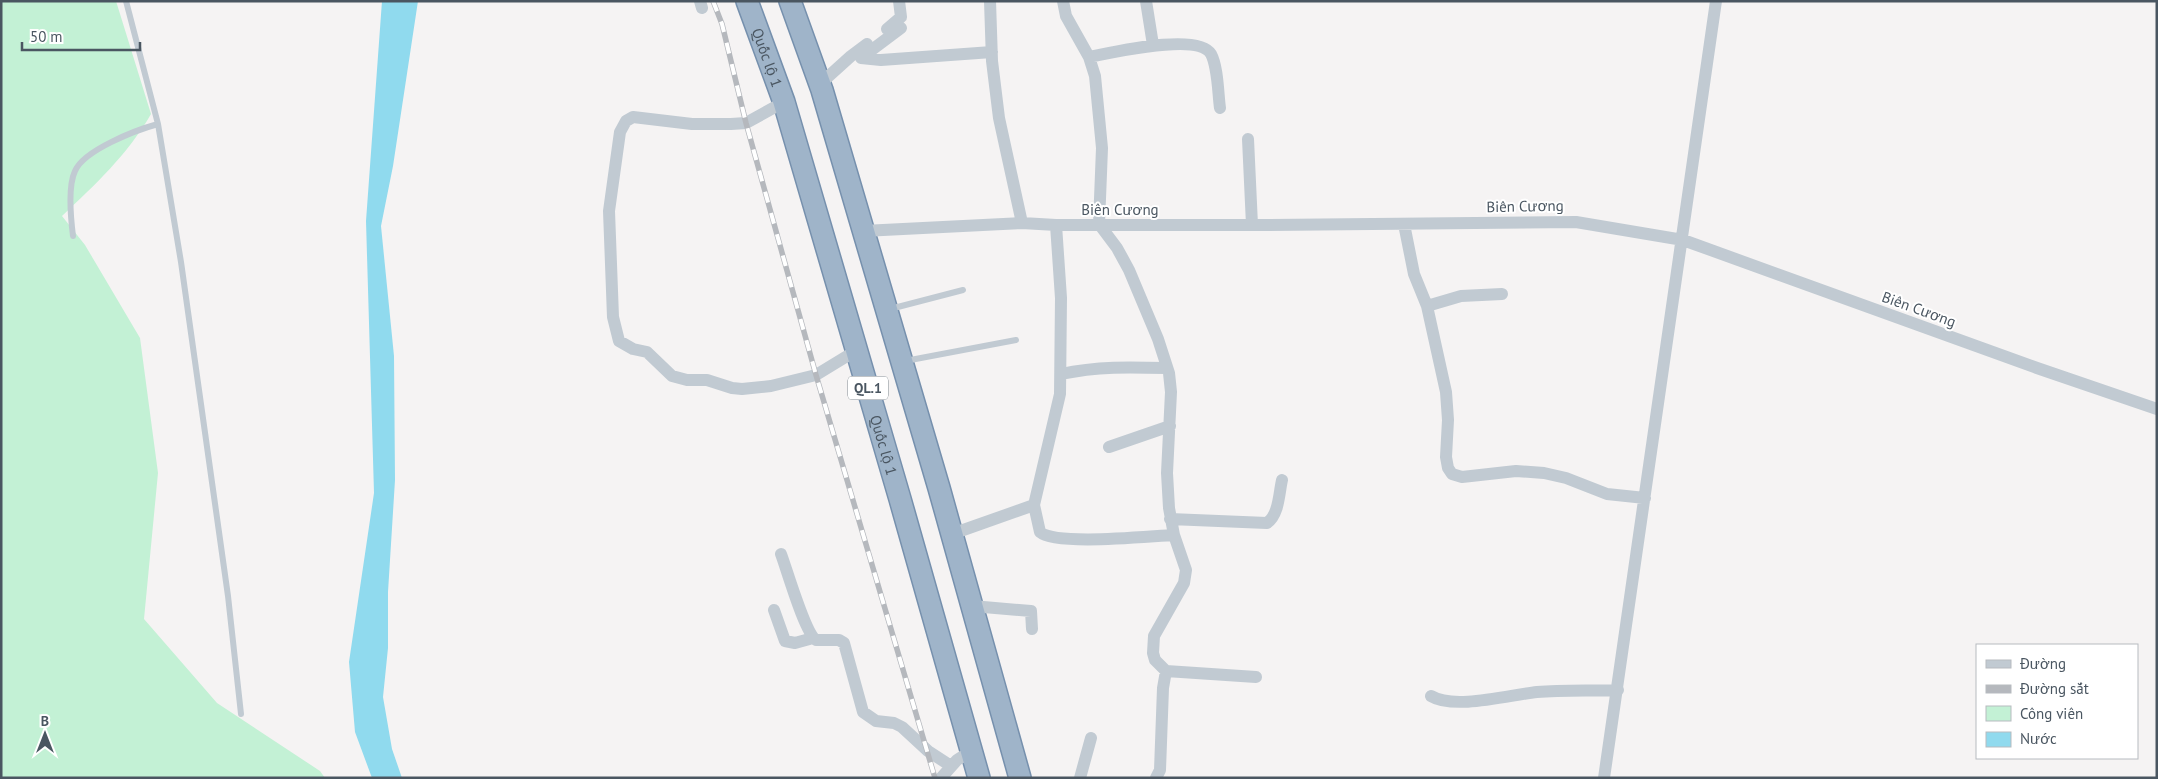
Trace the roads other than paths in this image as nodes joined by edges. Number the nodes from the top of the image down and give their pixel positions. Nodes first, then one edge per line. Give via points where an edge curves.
1 (126, 1) edge
2 (747, 1) edge
3 (790, 1) edge
4 (899, 1) edge
5 (990, 1) edge
6 (1063, 1) edge
7 (1146, 1) edge
8 (1716, 1) edge
9 (901, 28) dead end
10 (1153, 45) junction
11 (992, 52) junction
12 (1090, 57) junction
13 (820, 84) junction
14 (784, 102) junction
15 (1220, 108) dead end
16 (158, 124) junction
17 (1248, 139) dead end
18 (1022, 223) junction
19 (1099, 224) junction
20 (1404, 224) junction
21 (1056, 225) junction
22 (1252, 225) junction
23 (863, 231) junction
24 (73, 236) dead end
25 (1683, 240) junction
26 (963, 290) dead end
27 (1502, 294) dead end
28 (1427, 306) junction
29 (887, 310) junction
30 (1016, 340) dead end
31 (857, 350) junction
32 (902, 361) junction
33 (1167, 368) junction
34 (1061, 374) junction
35 (2157, 409) edge
36 (1170, 426) junction
37 (1109, 447) dead end
38 (1282, 480) dead end
39 (1646, 498) junction
40 (1034, 505) junction
41 (1170, 519) junction
42 (952, 534) junction
43 (1174, 534) junction
44 (781, 554) dead end
45 (972, 606) junction
46 (774, 610) dead end
47 (1032, 629) dead end
48 (813, 638) junction
49 (1166, 671) junction
50 (1256, 677) dead end
51 (1618, 690) junction
52 (1430, 696) dead end
53 (241, 714) dead end
54 (1090, 738) dead end
55 (971, 750) junction
56 (951, 766) junction
57 (1020, 777) edge
58 (941, 778) edge
59 (979, 778) edge
60 (1030, 778) edge
61 (1080, 778) edge
62 (1156, 778) edge
63 (1604, 778) edge

1 - 16 lane
2 - 14 highway, Quốc lộ 1 / QL.1
3 - 13 highway, QL.1
4 - 13 street via 901,17 898,21
5 - 11 street
6 - 12 street via 1066,16
7 - 10 street
8 - 25 street
9 - 11 street via 861,58 881,60
10 - 12 street
10 - 15 street via 1192,45 1211,54
11 - 18 street via 1000,118
12 - 19 street via 1102,126
13 - 23 highway, QL.1
14 - 31 highway, Quốc lộ 1 / QL.1
14 - 31 street via 746,123 692,124 633,117 622,124 609,211 616,336 625,346 648,352 672,376 742,389 816,375
16 - 24 lane via 98,150 81,162 72,182
16 - 53 lane via 181,262 228,596
17 - 22 street
18 - 21 street, Biên Cương
18 - 23 street, Biên Cương
19 - 21 street, Biên Cương
19 - 22 street, Biên Cương
19 - 33 street via 1129,270
20 - 22 street, Biên Cương
20 - 25 street, Biên Cương via 1576,222
20 - 28 street via 1414,274
21 - 34 street via 1062,298
23 - 29 highway, QL.1
25 - 35 street, Biên Cương
25 - 39 street
26 - 29 lane
27 - 28 street via 1461,296
28 - 39 street via 1446,392 1446,457 1452,474 1462,477 1516,471 1544,473 1607,494
29 - 32 highway, QL.1
30 - 32 lane
31 - 55 highway, Quốc lộ 1 / QL.1
32 - 42 highway, QL.1
33 - 34 street via 1089,368
33 - 36 street
34 - 40 street via 1060,394
36 - 37 street
36 - 41 street via 1167,473
38 - 41 street via 1275,513 1267,523
39 - 51 street
40 - 42 street
40 - 43 street via 1040,532 1052,538
41 - 43 street
42 - 45 highway, QL.1
43 - 49 street via 1184,563 1185,578 1154,636 1153,644 1155,660
44 - 48 street
45 - 47 street via 1031,611
45 - 57 highway, QL.1
46 - 48 street via 785,641 795,643
48 - 56 street via 844,642 863,712 876,721 902,727 928,751
49 - 50 street
49 - 62 street via 1160,770
51 - 52 street via 1536,692 1479,701 1440,702
51 - 63 street
54 - 61 street
55 - 56 street
55 - 59 highway, Quốc lộ 1 / QL.1
56 - 58 street
57 - 60 street

